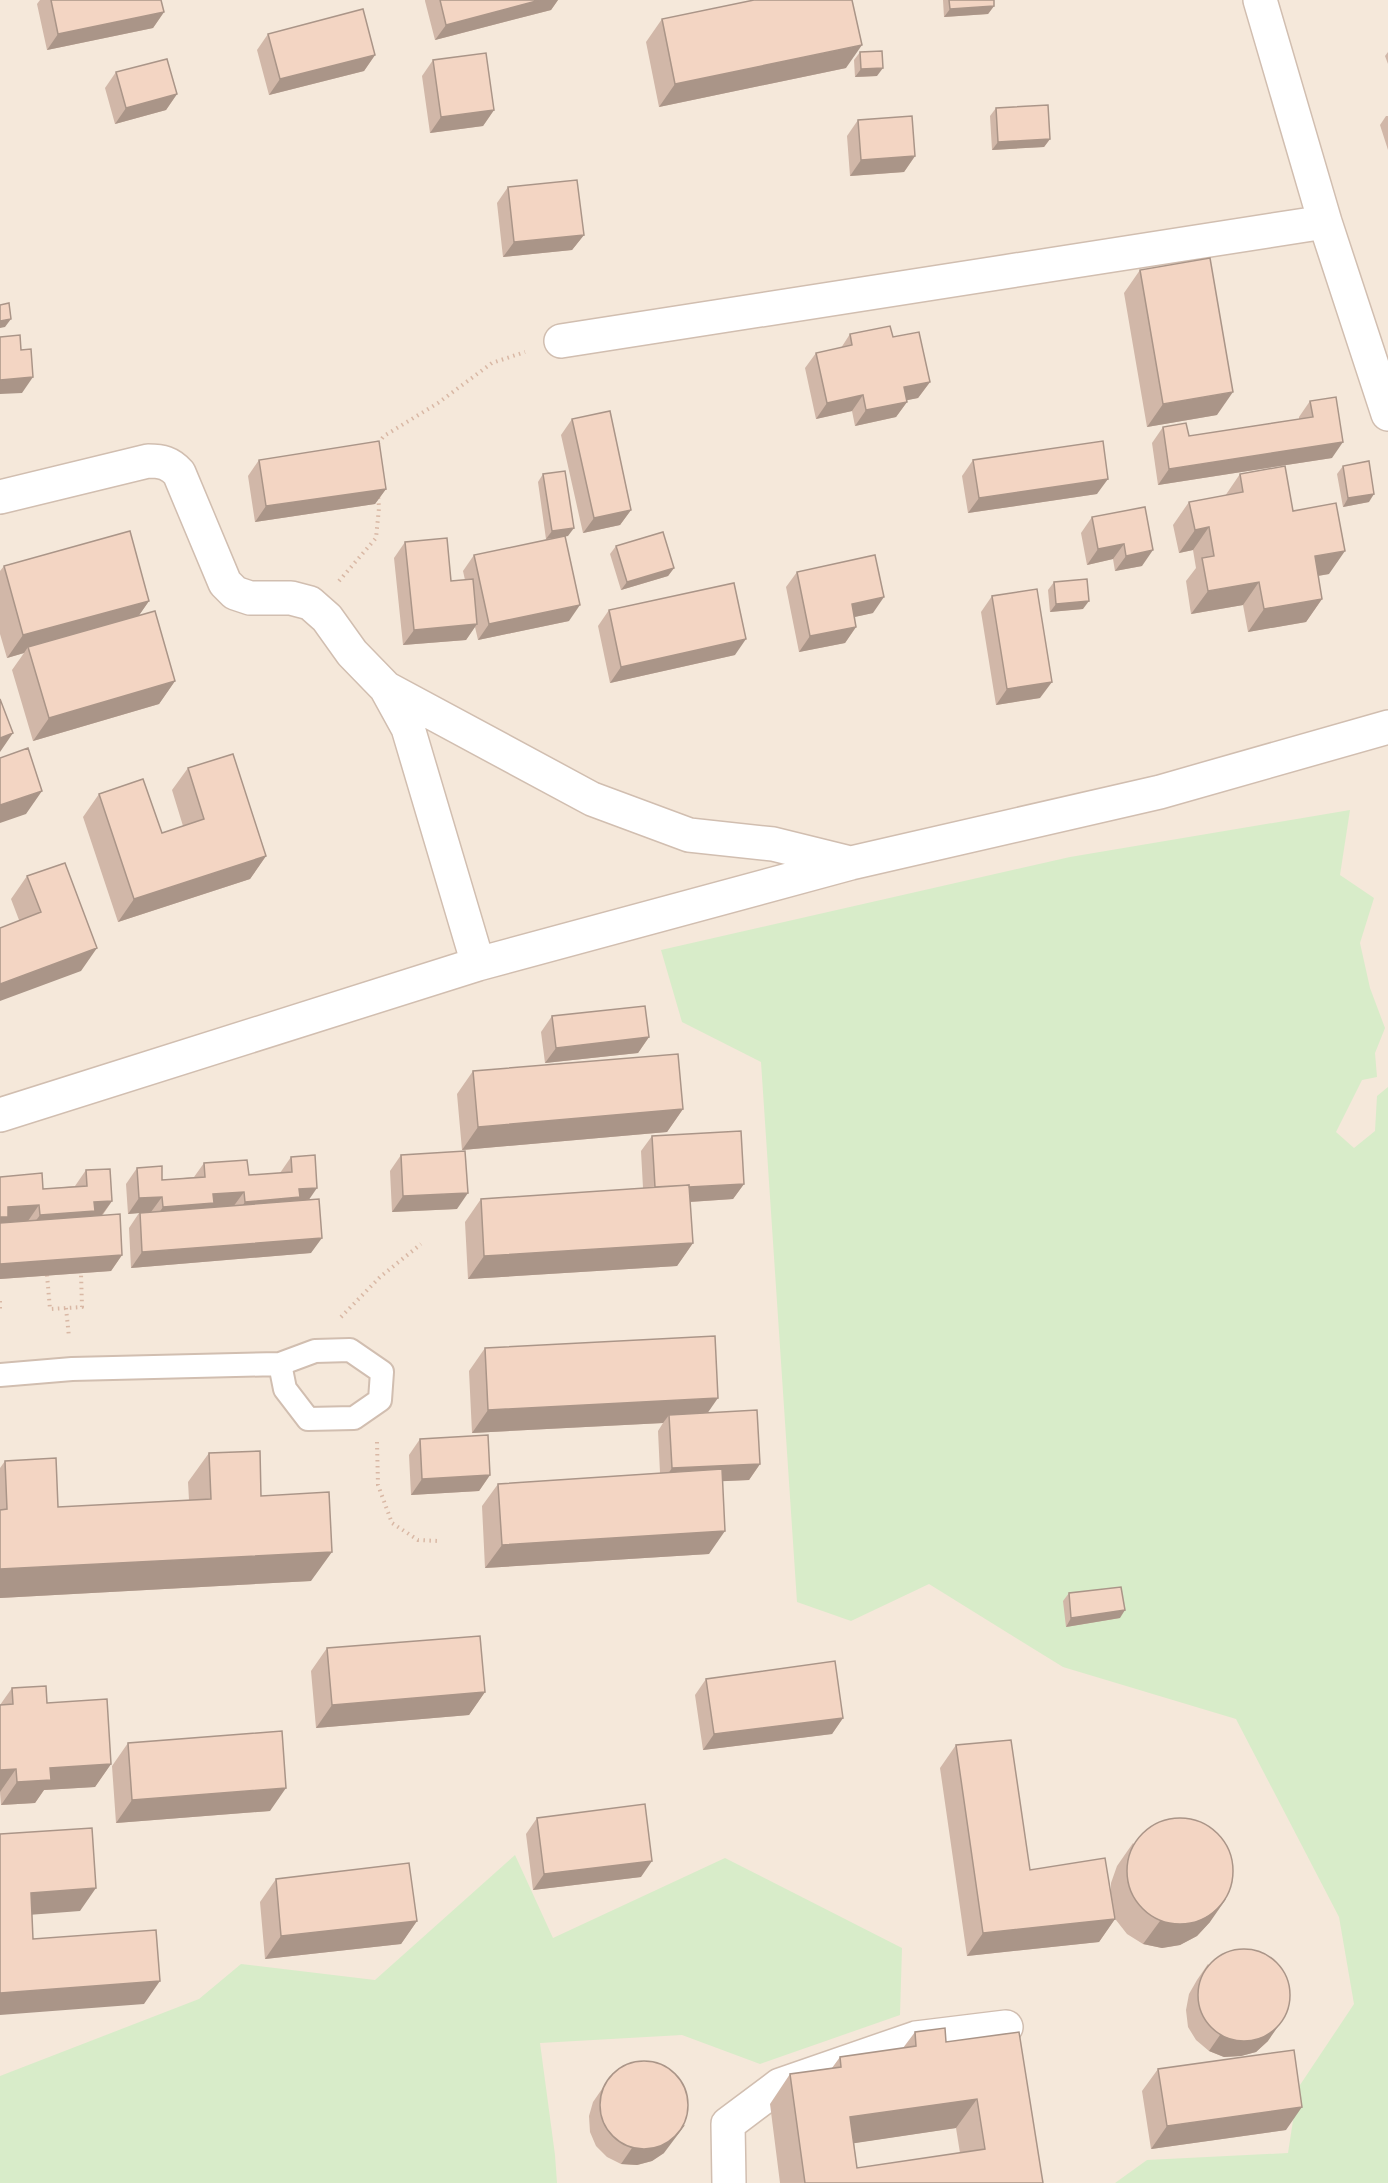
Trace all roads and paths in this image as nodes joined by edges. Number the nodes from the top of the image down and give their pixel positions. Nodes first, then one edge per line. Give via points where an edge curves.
1 (1260, 0) edge
2 (1325, 222) junction
3 (561, 340) joint
4 (1388, 414) edge
5 (374, 448) edge
6 (377, 488) edge
7 (0, 497) edge
8 (310, 603) junction
9 (386, 688) junction
10 (1388, 728) edge
11 (851, 863) junction
12 (478, 964) junction
13 (0, 1115) edge
14 (421, 1244) dead end
15 (81, 1273) edge
16 (47, 1275) edge
17 (0, 1300) edge
18 (0, 1312) edge
19 (315, 1351) junction
20 (280, 1364) junction
21 (0, 1375) edge
22 (381, 1400) junction
23 (438, 1541) dead end
24 (1006, 2027) dead end
25 (729, 2183) edge

1 - 2 street
2 - 3 street
2 - 4 street
3 - 5 path via 492,363 384,436
6 - 8 path via 376,538 342,579
7 - 8 street via 148,461 162,461 179,473 225,583 235,593
8 - 9 street
9 - 11 street via 592,799 688,835 773,844
9 - 12 street via 408,728
10 - 11 street via 1160,792
11 - 12 street
12 - 13 street
14 - 19 path via 348,1308
15 - 16 path via 82,1307 50,1309
17 - 18 path
19 - 20 lane
19 - 22 lane via 350,1350 382,1372
20 - 21 lane via 72,1369
20 - 22 lane via 285,1389 308,1419 354,1418
22 - 23 path via 376,1447 378,1485 392,1523 418,1540
24 - 25 street via 916,2038 780,2085 729,2124

